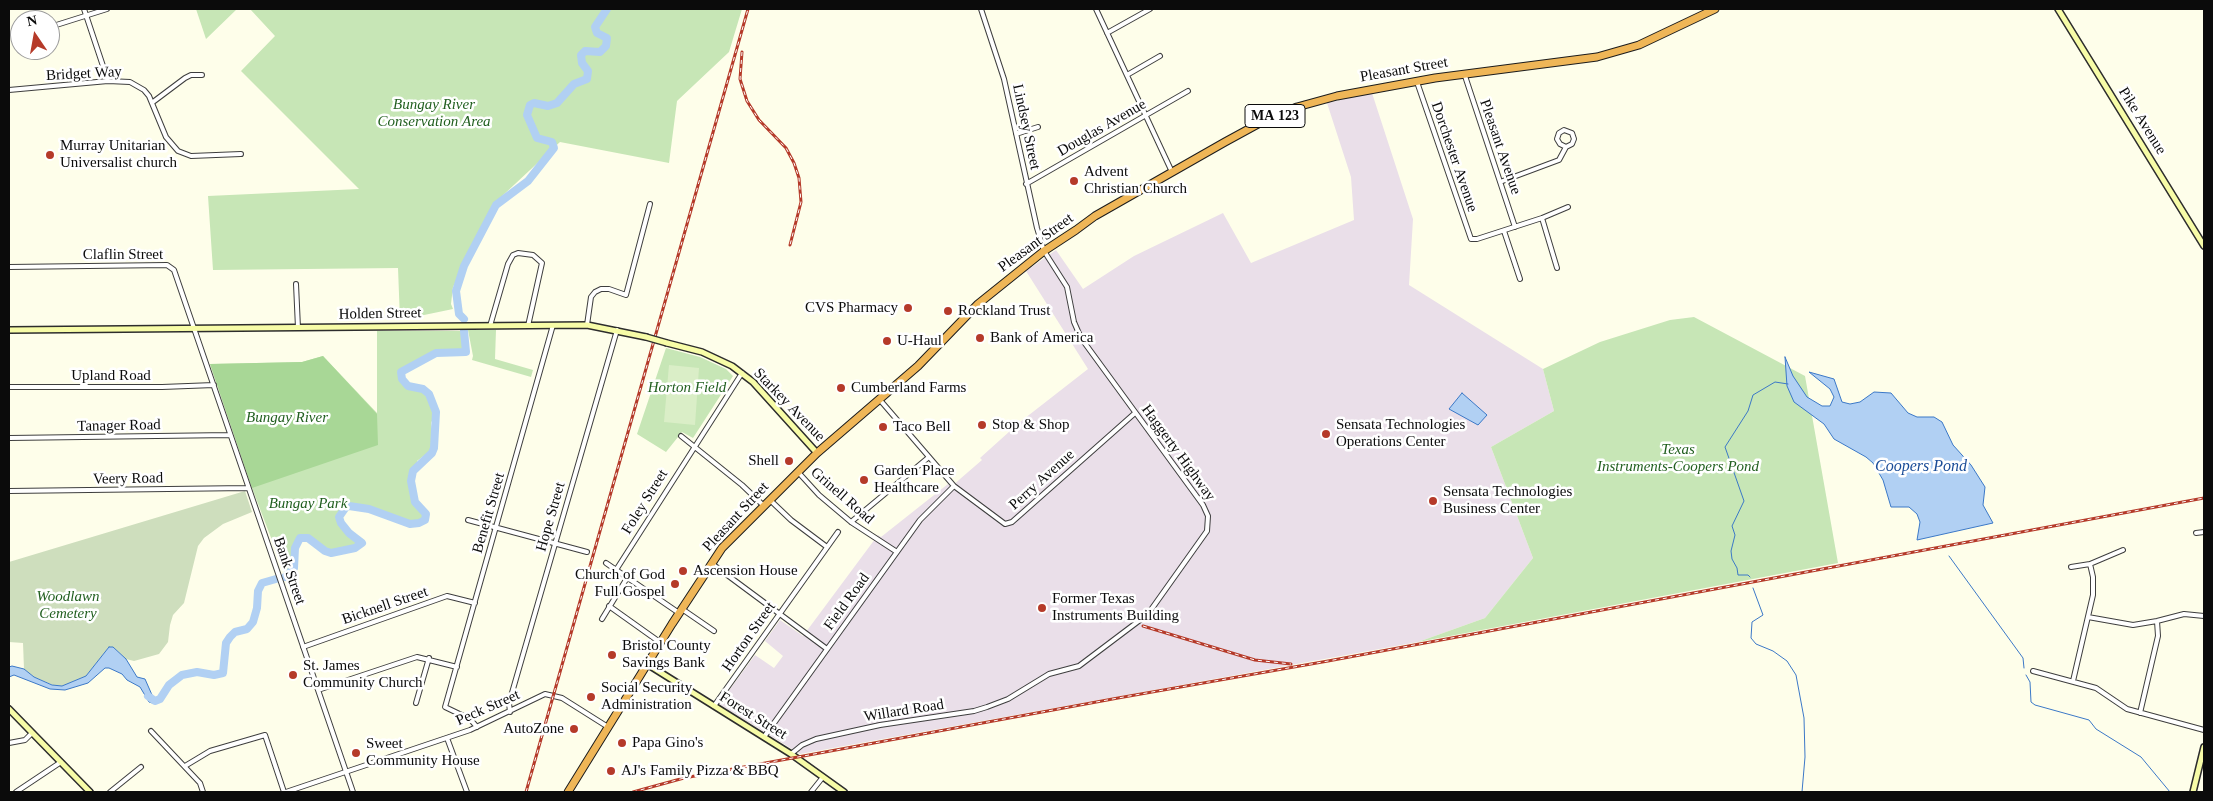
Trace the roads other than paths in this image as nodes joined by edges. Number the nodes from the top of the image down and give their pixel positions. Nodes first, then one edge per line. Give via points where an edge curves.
1 (84, 9) edge
2 (107, 9) edge
3 (981, 9) edge
4 (1096, 9) edge
5 (1150, 9) edge
6 (1715, 9) edge
7 (2058, 9) edge
8 (86, 15) junction
9 (60, 23) edge
10 (1107, 33) junction
11 (1160, 56) dead end
12 (1464, 73) junction
13 (202, 75) dead end
14 (1127, 75) junction
15 (108, 81) junction
16 (1417, 82) junction
17 (9, 90) edge
18 (1188, 91) dead end
19 (153, 102) junction
20 (1145, 116) junction
21 (1038, 127) dead end
22 (1016, 134) junction
23 (1566, 147) junction
24 (241, 154) dead end
25 (1172, 172) junction
26 (1500, 182) junction
27 (1026, 184) junction
28 (650, 204) dead end
29 (1568, 207) dead end
30 (1542, 218) junction
31 (1515, 227) junction
32 (1504, 231) junction
33 (2204, 246) edge
34 (1044, 251) junction
35 (9, 267) edge
36 (1557, 268) dead end
37 (1520, 279) dead end
38 (296, 284) dead end
39 (552, 325) junction
40 (587, 325) junction
41 (490, 326) junction
42 (528, 326) junction
43 (298, 328) junction
44 (194, 329) junction
45 (9, 330) edge
46 (617, 330) junction
47 (742, 373) junction
48 (214, 385) junction
49 (9, 387) edge
50 (880, 400) junction
51 (1135, 413) junction
52 (230, 435) junction
53 (682, 436) dead end
54 (9, 438) edge
55 (694, 446) junction
56 (817, 453) junction
57 (929, 457) junction
58 (798, 472) junction
59 (954, 486) junction
60 (248, 488) junction
61 (9, 491) edge
62 (770, 500) junction
63 (764, 506) junction
64 (468, 520) dead end
65 (851, 522) junction
66 (496, 528) junction
67 (838, 532) dead end
68 (2204, 532) edge
69 (2196, 533) dead end
70 (556, 544) junction
71 (827, 547) junction
72 (2123, 550) dead end
73 (587, 552) dead end
74 (897, 552) junction
75 (606, 563) dead end
76 (711, 563) junction
77 (2090, 564) junction
78 (2071, 567) dead end
79 (616, 570) junction
80 (627, 578) junction
81 (475, 602) junction
82 (610, 606) junction
83 (680, 611) junction
84 (778, 614) junction
85 (2204, 616) edge
86 (2088, 617) junction
87 (602, 619) dead end
88 (2157, 622) junction
89 (714, 631) dead end
90 (661, 642) junction
91 (303, 647) junction
92 (827, 649) junction
93 (429, 658) junction
94 (647, 664) junction
95 (457, 667) junction
96 (2033, 671) dead end
97 (2072, 681) junction
98 (1022, 689) joint
99 (318, 690) junction
100 (416, 703) dead end
101 (714, 706) junction
102 (9, 709) edge
103 (510, 712) junction
104 (2140, 713) junction
105 (477, 727) junction
106 (608, 727) junction
107 (2204, 730) edge
108 (151, 731) dead end
109 (31, 734) junction
110 (764, 737) junction
111 (448, 738) junction
112 (9, 743) edge
113 (2204, 747) edge
114 (791, 754) junction
115 (61, 762) junction
116 (185, 766) junction
117 (141, 767) dead end
118 (346, 772) junction
119 (823, 777) junction
120 (16, 792) edge
121 (90, 792) edge
122 (110, 792) edge
123 (204, 792) edge
124 (285, 792) edge
125 (353, 792) edge
126 (467, 792) edge
127 (568, 792) edge
128 (811, 792) edge
129 (844, 792) edge
130 (2193, 792) edge

1 - 8 street
2 - 8 street
3 - 22 street, Lindsey Street via 1004,79
4 - 10 street
5 - 10 street
6 - 12 highway, Pleasant Street / MA 123 via 1639,45 1597,57
7 - 33 main road, Pike Avenue
8 - 9 street
8 - 15 street
10 - 14 street
11 - 14 street
12 - 16 highway, Pleasant Street / MA 123
12 - 26 street, Pleasant Avenue
13 - 19 street via 185,78
14 - 20 street
15 - 17 street, Bridget Way
15 - 19 street, Bridget Way via 137,85
16 - 25 highway, Pleasant Street / MA 123 via 1296,107 1258,124
16 - 32 street, Dorchester Avenue via 1472,240
18 - 20 street, Douglas Avenue
19 - 24 street, Bridget Way via 166,137 178,150 191,156
20 - 25 street
20 - 27 street, Douglas Avenue
21 - 22 street
22 - 27 street, Lindsey Street
23 - 23 street via 1574,140 1572,133 1560,131 1557,139
23 - 26 street via 1559,160
25 - 34 highway, Pleasant Street / MA 123 via 1095,216
26 - 31 street, Pleasant Avenue
27 - 34 street, Lindsey Street
28 - 40 street via 626,295 601,289 595,292 591,297
29 - 30 street
30 - 31 street
30 - 36 street
31 - 32 street
32 - 37 street
34 - 50 highway, Pleasant Street / MA 123 via 978,304
34 - 51 street, Haggerty Highway via 1066,287 1081,338
35 - 44 street, Claflin Street via 170,266 175,272
38 - 43 street
39 - 40 main road, Holden Street
39 - 42 main road, Holden Street
39 - 66 street, Benefit Street
40 - 46 main road, Holden Street
41 - 42 main road, Holden Street
41 - 42 street via 508,264 513,254 518,253 534,255 542,263
41 - 43 main road, Holden Street
43 - 44 main road, Holden Street
44 - 45 main road, Holden Street
44 - 48 street, Bank Street
46 - 47 main road, Holden Street, bridge via 702,352
46 - 70 street, Hope Street
47 - 55 street, Foley Street
47 - 56 main road, Starkey Avenue
48 - 49 street, Upland Road
48 - 52 street, Bank Street
50 - 56 highway, Pleasant Street / MA 123
50 - 57 street, Perry Avenue
51 - 59 street, Perry Avenue via 1008,523 1001,522
51 - 98 street, Haggerty Highway via 1205,508 1209,522 1206,534 1146,616 1079,666 1049,674
52 - 54 street, Tanager Road
52 - 60 street, Bank Street
53 - 55 street
55 - 63 street
55 - 79 street, Foley Street
56 - 58 highway, Pleasant Street / MA 123
57 - 59 street, Perry Avenue
57 - 65 street
58 - 62 highway, Pleasant Street / MA 123
58 - 65 street, Grinell Road
59 - 74 street, Field Road via 925,514
60 - 61 street, Veery Road
60 - 91 street, Bank Street
62 - 63 highway, Pleasant Street / MA 123
62 - 71 street via 790,520
63 - 76 highway, Pleasant Street / MA 123
64 - 66 street
65 - 74 street, Grinell Road
66 - 70 street
66 - 81 street, Benefit Street
67 - 71 street, Horton Street
68 - 69 street
70 - 73 street
70 - 103 street, Hope Street via 509,703
71 - 84 street, Horton Street
72 - 77 street
74 - 92 street, Field Road
75 - 79 street
76 - 83 highway, Pleasant Street / MA 123
76 - 84 street
77 - 78 street
77 - 86 street via 2094,587
79 - 80 street
80 - 82 street
80 - 83 street
81 - 91 street, Bicknell Street via 447,596
81 - 95 street, Benefit Street
82 - 87 street
82 - 90 street
83 - 89 street
83 - 90 highway, Pleasant Street / MA 123
84 - 92 street
84 - 101 street, Horton Street
85 - 88 street via 2184,614
86 - 88 street via 2133,625
86 - 97 street
88 - 104 street via 2158,636
90 - 94 highway, Pleasant Street / MA 123
91 - 99 street, Bank Street
92 - 110 street, Field Road
93 - 95 street
93 - 99 street via 417,657
93 - 100 street
94 - 101 main road, Forest Street
94 - 106 highway, Pleasant Street / MA 123
95 - 105 street, Benefit Street via 445,707 470,719
96 - 97 street
97 - 104 street via 2096,688 2127,709
98 - 114 street, Willard Road via 1008,699 974,710 880,725 816,740
99 - 118 street, Bank Street
101 - 110 main road, Forest Street
102 - 109 main road
103 - 105 street, Peck Street
103 - 106 street, Peck Street via 550,694
104 - 107 street
105 - 111 street, Peck Street
106 - 127 highway, Pleasant Street / MA 123
108 - 116 street
109 - 112 street via 25,740
109 - 115 main road
110 - 114 main road, Forest Street
111 - 118 street, Peck Street
111 - 126 street
113 - 130 main road
114 - 119 main road, Forest Street
115 - 120 street
115 - 121 main road
116 - 123 street
116 - 124 street via 210,751 263,734
117 - 122 street
118 - 124 street, Peck Street
118 - 125 street, Bank Street
119 - 128 street
119 - 129 main road, Forest Street

